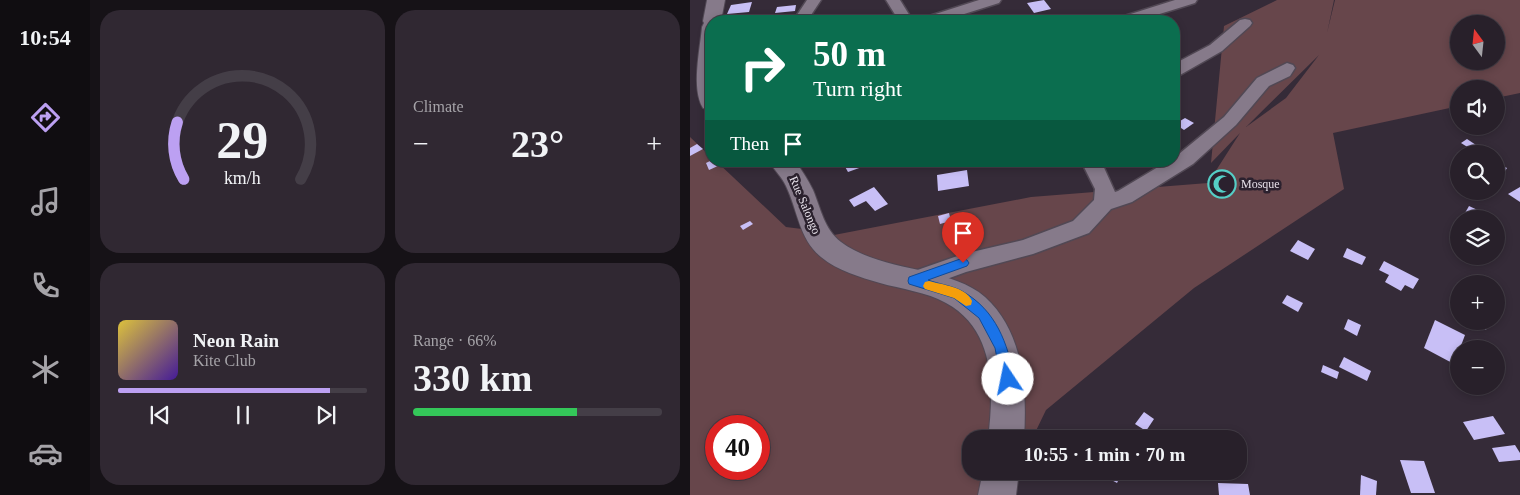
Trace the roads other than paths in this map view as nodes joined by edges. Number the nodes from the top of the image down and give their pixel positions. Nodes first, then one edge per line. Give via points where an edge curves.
1 (716, 0) edge
2 (814, 0) edge
3 (893, 0) edge
4 (994, 0) edge
5 (1190, 0) edge
6 (713, 15) edge
7 (804, 15) edge
8 (902, 15) edge
9 (947, 15) edge
10 (1142, 15) edge
11 (1245, 23) dead end
12 (1287, 68) dead end
13 (1180, 69) edge
14 (1180, 163) edge
15 (786, 167) edge
16 (1094, 167) edge
17 (1173, 167) edge
18 (1104, 203) junction
19 (914, 281) junction
20 (1007, 430) edge
21 (1000, 480) edge
22 (997, 495) edge

1 - 6 street
2 - 7 street
3 - 8 street
4 - 9 street
5 - 10 street
11 - 13 street via 1216,48
12 - 14 street via 1263,82 1230,121
15 - 19 street, Rue Salongo via 800,190 812,227 820,240 834,252 864,266
16 - 18 street via 1105,189
17 - 18 street via 1125,197
18 - 19 street via 1081,228
19 - 20 street, Rue Salongo via 958,294 984,314 1002,347 1008,379
21 - 22 street

